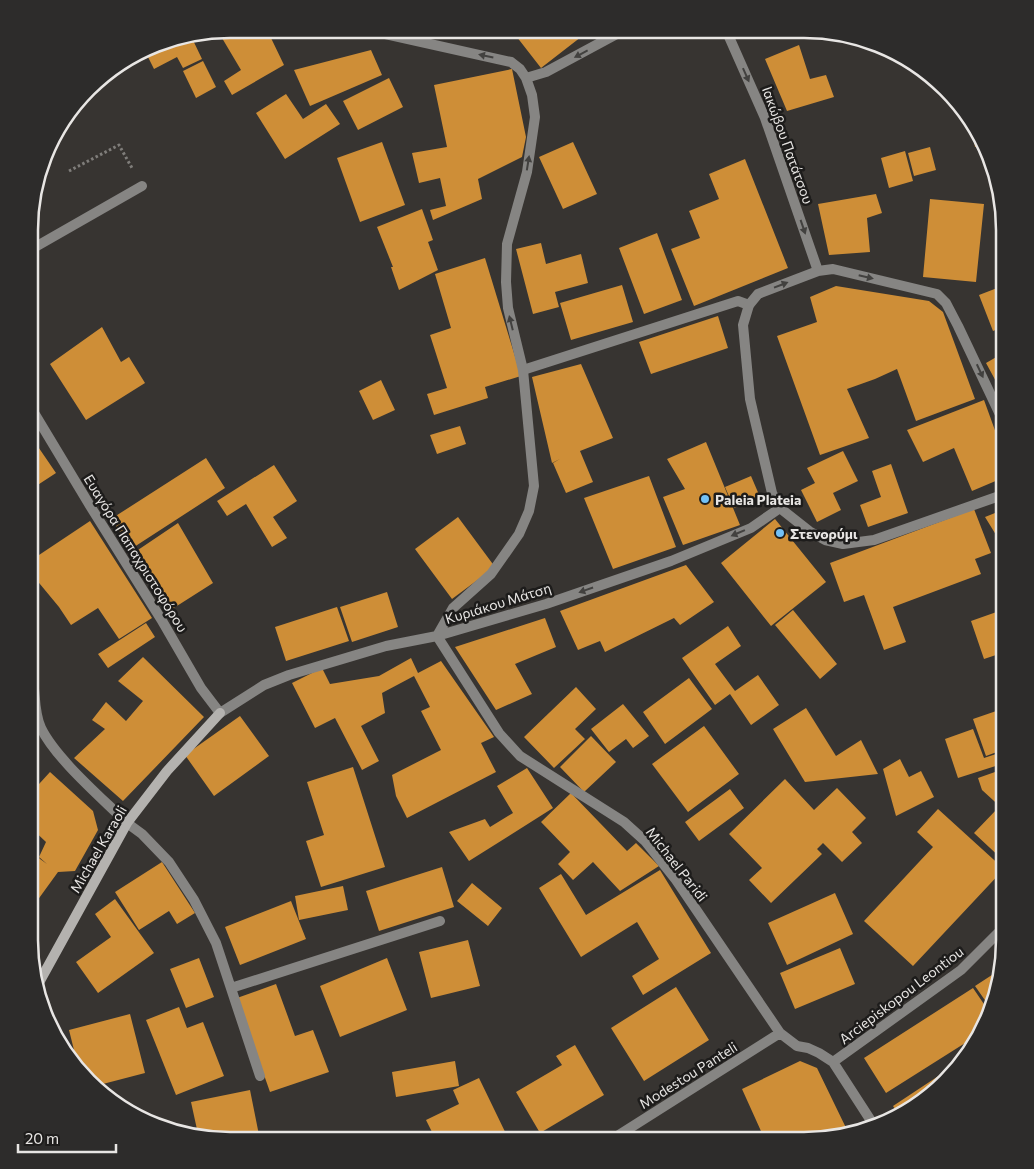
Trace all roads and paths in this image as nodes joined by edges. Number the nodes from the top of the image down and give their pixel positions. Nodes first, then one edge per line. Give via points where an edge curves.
1 (399, 37) edge
2 (608, 37) edge
3 (729, 37) edge
4 (526, 78) junction
5 (69, 171) dead end
6 (142, 186) joint
7 (38, 245) edge
8 (818, 271) junction
9 (749, 305) junction
10 (523, 370) junction
11 (996, 406) edge
12 (38, 419) edge
13 (996, 497) edge
14 (780, 508) junction
15 (437, 636) junction
16 (220, 713) junction
17 (38, 718) edge
18 (127, 823) junction
19 (440, 921) dead end
20 (996, 935) edge
21 (41, 978) edge
22 (231, 988) junction
23 (780, 1033) junction
24 (833, 1062) junction
25 (260, 1076) dead end
26 (871, 1119) edge
27 (625, 1132) edge

4 -> 1 street via 512,62
2 -> 4 street via 546,72
3 -> 8 street, Ιακώβου Πατάτσου via 765,118
10 -> 4 street via 508,308 506,282 507,244 526,172 535,118
5 - 6 path via 119,145
6 - 7 street
9 -> 8 street via 758,294
8 -> 11 street via 833,269 937,294 946,303
9 - 10 street via 738,301
9 - 14 street via 743,325 750,399 772,493
10 - 15 street via 534,486 529,511 519,534 491,574 453,608
12 - 16 street, Ευαγόρα Παπαχριστοφόρου via 201,688
13 - 14 street via 874,540 843,544 809,532
14 -> 15 street, Κυριάκου Μάτση via 751,528 671,561 546,604
15 - 16 street, Κυριάκου Μάτση via 386,646 289,675 264,685
15 - 23 street, Michael Paridi via 499,733 520,756 624,822 645,841 676,880
16 - 18 street, Michael Karaoli via 167,771
17 - 18 street via 62,758
18 - 21 street, Michael Karaoli
18 - 22 street via 169,862 194,900 216,943
19 - 22 street
20 - 24 street, Arciepiskopou Leontiou via 961,970
22 - 25 street
23 - 24 street, Michael Paridi via 797,1046 808,1048
23 - 27 street, Modestou Panteli
24 - 26 street, Michael Paridi

